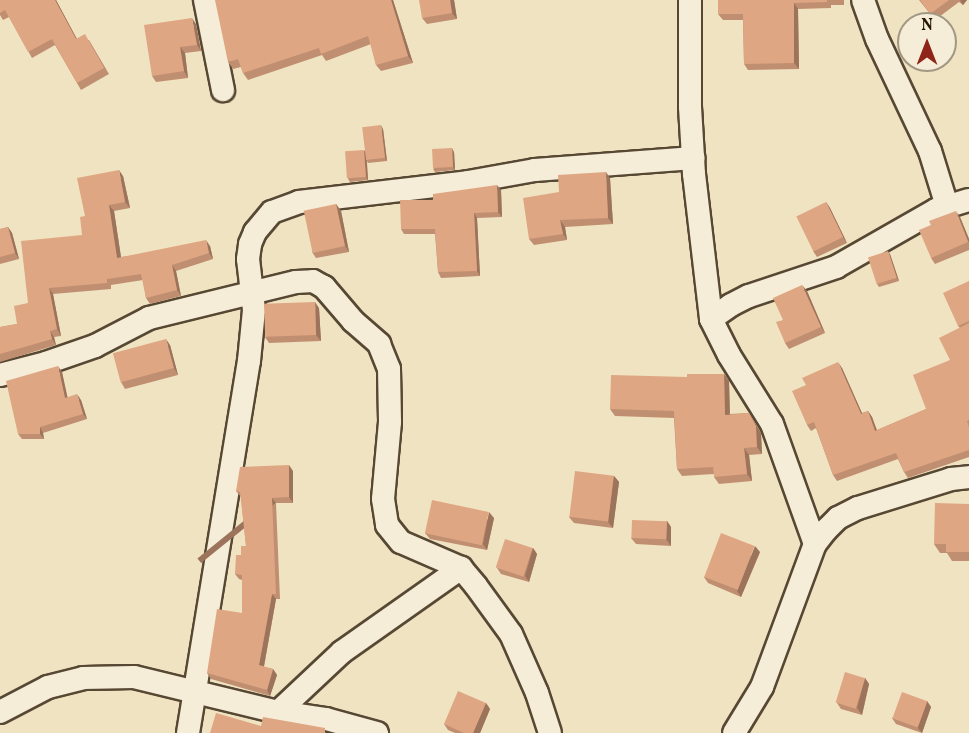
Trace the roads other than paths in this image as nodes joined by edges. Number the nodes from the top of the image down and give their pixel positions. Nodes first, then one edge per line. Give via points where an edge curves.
1 (205, 0) edge
2 (690, 0) edge
3 (863, 0) edge
4 (223, 90) dead end
5 (694, 158) junction
6 (958, 203) edge
7 (252, 292) junction
8 (711, 319) junction
9 (0, 375) edge
10 (969, 477) edge
11 (815, 544) junction
12 (461, 568) junction
13 (194, 690) junction
14 (0, 712) edge
15 (278, 712) junction
16 (188, 733) edge
17 (377, 733) edge
18 (550, 733) edge
19 (734, 733) edge

1 - 4 street
2 - 5 street
3 - 6 street via 877,39
5 - 7 street via 535,170 299,202 272,212 255,232 248,260
5 - 8 street
6 - 8 street via 897,231 836,267 749,296
7 - 9 street via 149,318 95,346
7 - 12 street via 313,281 324,287 379,344 389,369 390,422 383,498 387,525 401,542
7 - 13 street via 249,361
8 - 11 street via 772,424
10 - 11 street via 858,508 838,518
11 - 19 street via 762,687
12 - 15 street via 342,652
12 - 18 street via 511,634
13 - 14 street via 134,677 83,678 48,687
13 - 15 street
13 - 16 street
15 - 17 street via 326,719

